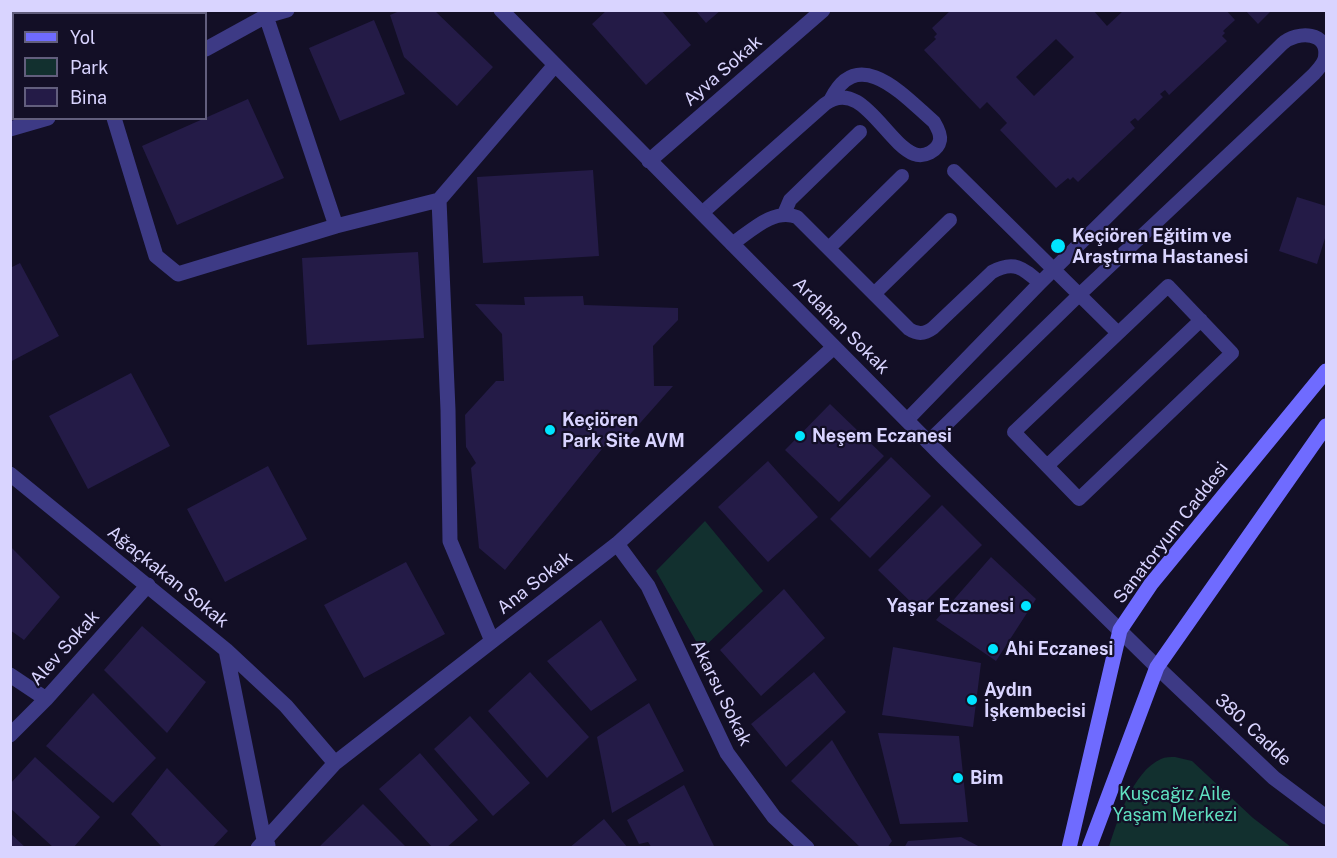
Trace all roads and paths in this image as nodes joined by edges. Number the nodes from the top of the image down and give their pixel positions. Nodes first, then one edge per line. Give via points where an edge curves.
1 (287, 10) edge
2 (501, 10) edge
3 (823, 10) edge
4 (266, 16) junction
5 (207, 48) edge
6 (555, 65) junction
7 (831, 99) junction
8 (41, 120) edge
9 (115, 120) edge
10 (10, 129) edge
11 (860, 132) dead end
12 (649, 161) junction
13 (954, 171) dead end
14 (902, 176) dead end
15 (439, 200) junction
16 (702, 213) junction
17 (784, 214) junction
18 (950, 220) dead end
19 (336, 226) junction
20 (732, 244) junction
21 (829, 248) junction
22 (1053, 270) junction
23 (1040, 283) junction
24 (874, 294) junction
25 (1079, 295) junction
26 (1201, 320) junction
27 (1118, 333) junction
28 (834, 347) junction
29 (1326, 371) edge
30 (907, 420) junction
31 (1326, 426) edge
32 (928, 442) junction
33 (1047, 466) junction
34 (10, 474) edge
35 (617, 544) junction
36 (147, 585) junction
37 (1120, 630) junction
38 (492, 641) junction
39 (226, 650) junction
40 (1156, 667) junction
41 (10, 675) edge
42 (46, 699) junction
43 (10, 735) edge
44 (335, 763) junction
45 (1326, 817) edge
46 (264, 845) edge
47 (807, 848) edge
48 (1069, 848) edge
49 (1089, 848) edge

1 - 4 street
2 - 6 street, Ardahan Sokak
3 - 12 street, Ayva Sokak
4 - 5 street
4 - 19 street
6 - 12 street, Ardahan Sokak
6 - 15 street
7 - 7 lane via 854,99 916,155 927,155 938,145 934,122 893,86 876,77 850,77
7 - 16 lane
8 - 10 street
9 - 19 street via 156,256 178,274
11 - 17 lane via 790,200
12 - 16 street, Ardahan Sokak
13 - 22 lane
14 - 21 lane
15 - 19 street
15 - 38 street via 450,541
16 - 20 street, Ardahan Sokak
17 - 20 lane via 773,216
17 - 21 lane via 797,217
18 - 24 lane
20 - 28 street, Ardahan Sokak
21 - 24 lane
22 - 23 lane
22 - 25 lane
22 - 25 lane via 1285,40 1308,34 1322,44 1325,59 1314,74
23 - 24 lane via 1021,268 1000,268 923,334 909,329
23 - 30 lane
25 - 27 lane
25 - 32 lane
26 - 27 lane via 1168,286
26 - 33 lane
26 - 33 lane via 1232,353 1079,499
27 - 33 lane via 1014,432
28 - 30 street, Ardahan Sokak
28 - 35 street, Ana Sokak
29 - 37 main road, Sanatoryum Caddesi via 1151,584
30 - 32 street, Ardahan Sokak
31 - 40 main road
32 - 37 street, Ardahan Sokak
34 - 36 street, Ağaçkakan Sokak
35 - 38 street, Ana Sokak
35 - 47 street, Akarsu Sokak via 648,586 727,753 774,817
36 - 39 street, Ağaçkakan Sokak
36 - 42 street, Alev Sokak
37 - 40 street, Ardahan Sokak
37 - 48 main road, Sanatoryum Caddesi
38 - 44 street, Ana Sokak
39 - 44 street via 286,706
39 - 46 street, Ağaçkakan Sokak
40 - 45 street, 380. Cadde via 1274,778
40 - 49 main road
41 - 42 street
42 - 43 street, Alev Sokak
44 - 46 street, Ana Sokak

